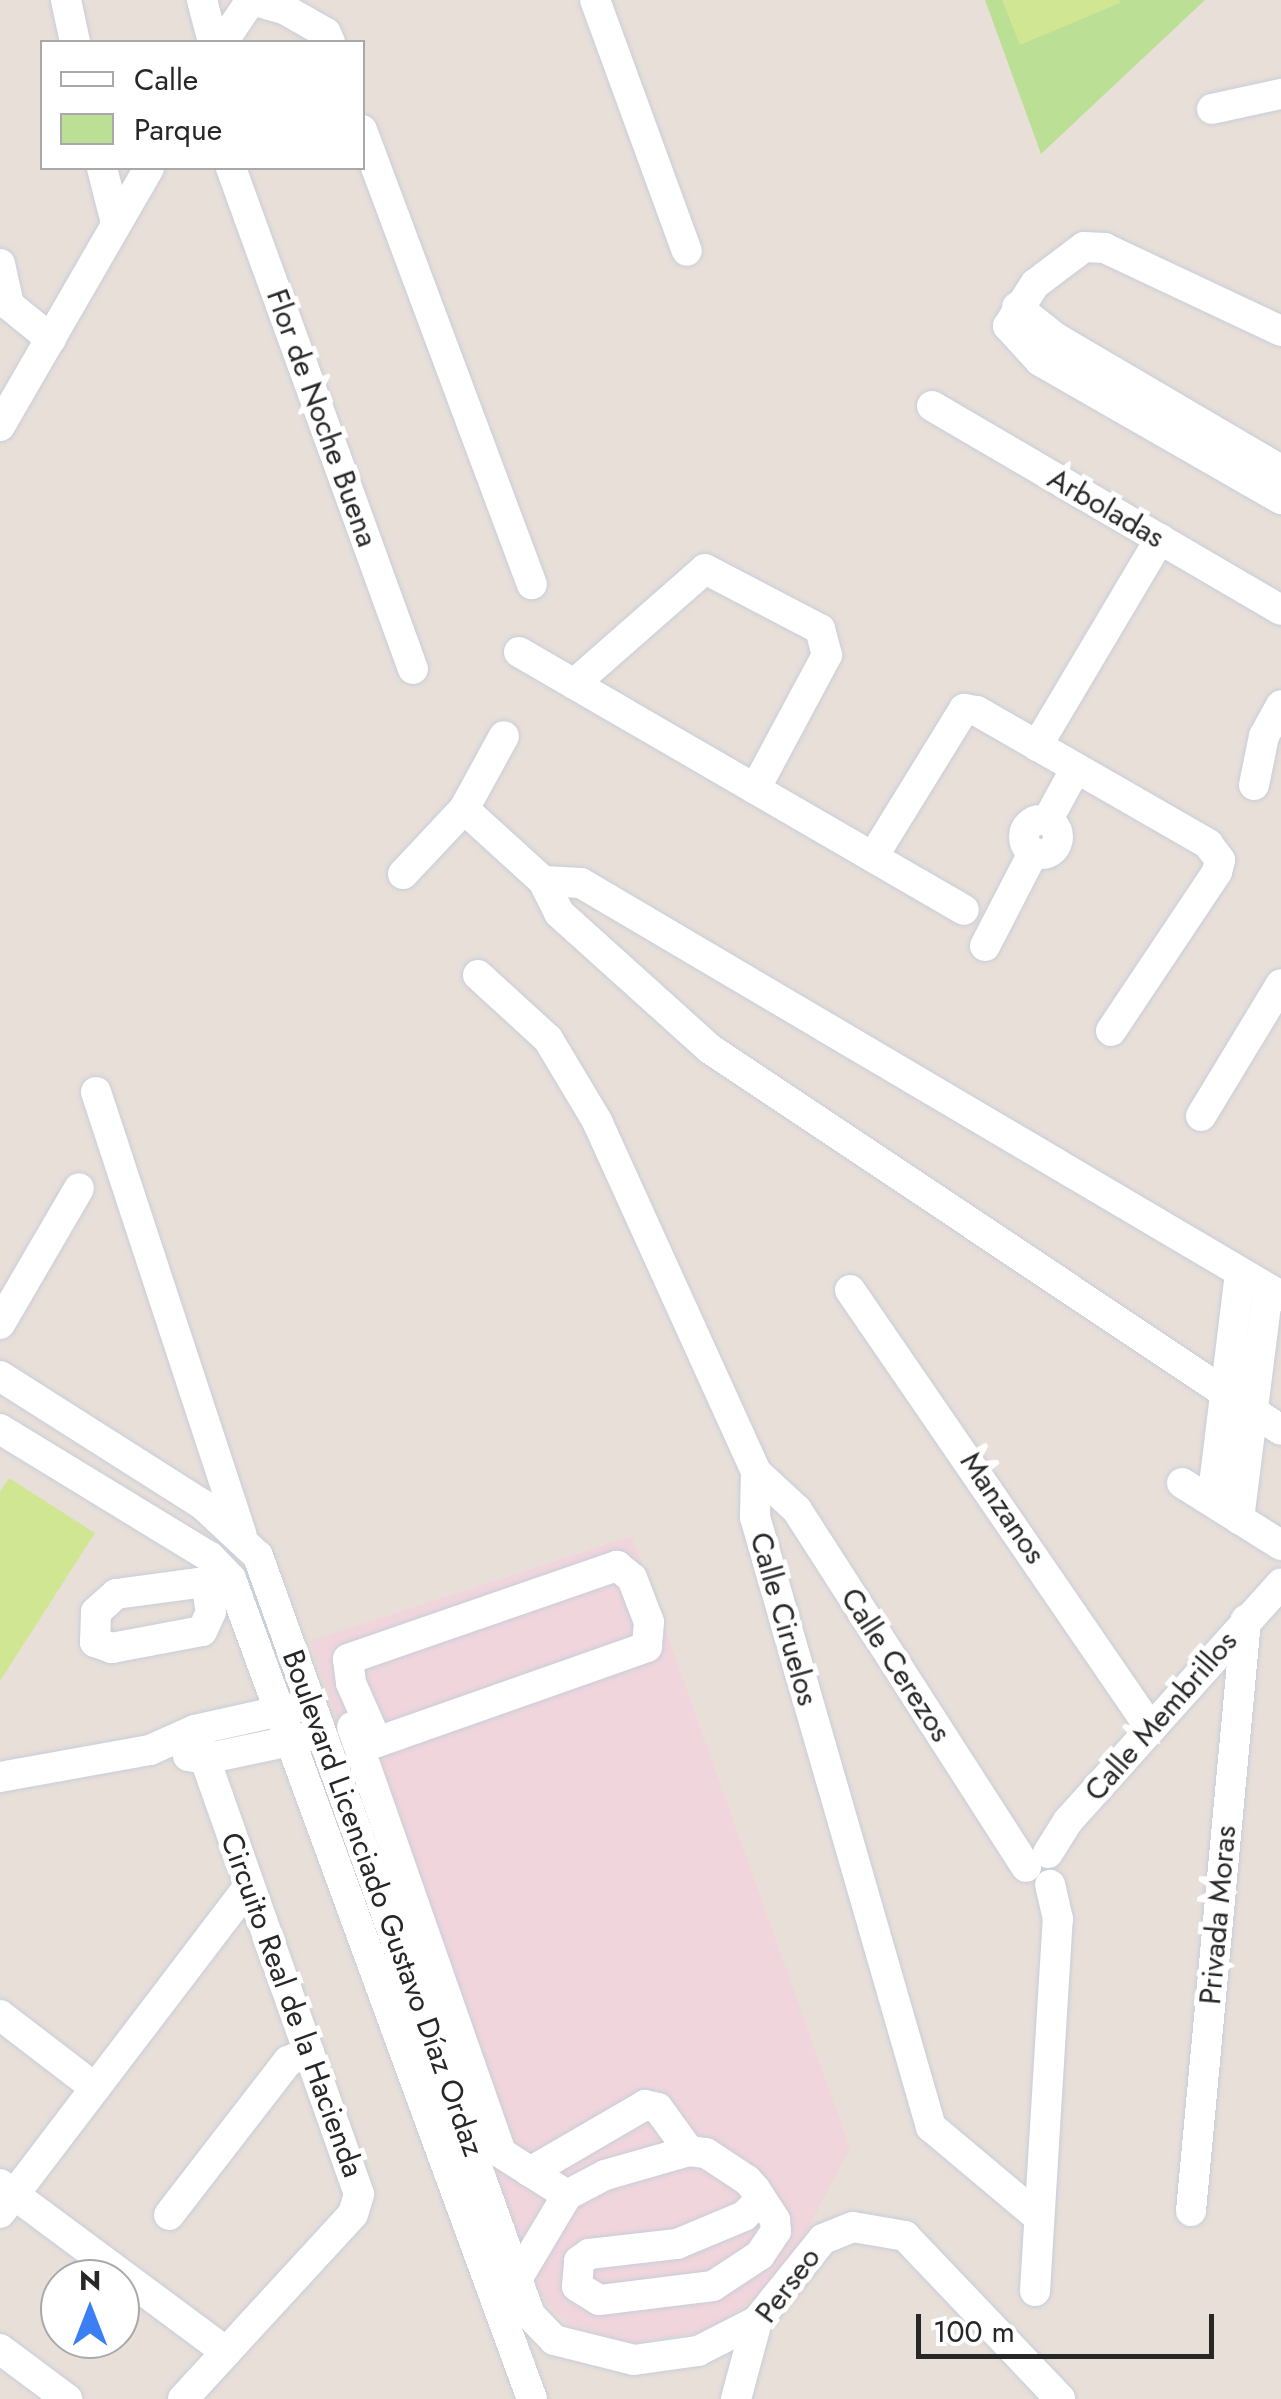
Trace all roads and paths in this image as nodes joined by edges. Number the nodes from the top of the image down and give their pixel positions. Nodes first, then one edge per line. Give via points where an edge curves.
1 (66, 0) edge
2 (202, 0) edge
3 (252, 0) edge
4 (595, 0) edge
5 (76, 40) edge
6 (212, 40) edge
7 (224, 40) edge
8 (329, 40) edge
9 (1281, 94) edge
10 (1212, 109) dead end
11 (365, 138) edge
12 (103, 170) edge
13 (148, 170) edge
14 (232, 170) edge
15 (116, 223) junction
16 (686, 251) dead end
17 (0, 264) edge
18 (1281, 331) edge
19 (51, 339) junction
20 (932, 406) dead end
21 (0, 426) edge
22 (1191, 433) junction
23 (1281, 470) edge
24 (1281, 498) edge
25 (1160, 539) junction
26 (532, 584) dead end
27 (1281, 610) edge
28 (519, 652) dead end
29 (413, 669) dead end
30 (574, 684) junction
31 (1281, 705) edge
32 (504, 736) dead end
33 (1038, 746) junction
34 (1076, 768) junction
35 (1254, 785) dead end
36 (756, 790) junction
37 (464, 809) junction
38 (872, 857) junction
39 (403, 874) dead end
40 (542, 881) junction
41 (964, 910) dead end
42 (984, 946) dead end
43 (478, 975) dead end
44 (1280, 987) edge
45 (1111, 1032) dead end
46 (96, 1092) dead end
47 (1201, 1116) dead end
48 (78, 1188) dead end
49 (1240, 1274) junction
50 (850, 1290) dead end
51 (1275, 1293) edge
52 (0, 1324) edge
53 (0, 1376) edge
54 (1226, 1393) junction
55 (1254, 1412) junction
56 (0, 1429) edge
57 (1281, 1430) edge
58 (756, 1472) junction
59 (1182, 1483) dead end
60 (1212, 1502) junction
61 (1239, 1518) junction
62 (242, 1535) junction
63 (1281, 1546) edge
64 (1281, 1562) edge
65 (1281, 1584) edge
66 (1251, 1614) junction
67 (313, 1704) junction
68 (280, 1712) junction
69 (347, 1728) junction
70 (1151, 1729) junction
71 (288, 1742) junction
72 (200, 1744) junction
73 (0, 1777) edge
74 (1041, 1868) junction
75 (249, 1886) junction
76 (0, 2015) edge
77 (309, 2052) junction
78 (95, 2088) junction
79 (689, 2151) junction
80 (530, 2172) junction
81 (567, 2195) junction
82 (5, 2197) edge
83 (761, 2199) junction
84 (1190, 2211) dead end
85 (169, 2215) dead end
86 (1037, 2216) junction
87 (517, 2279) junction
88 (1035, 2290) dead end
89 (757, 2320) junction
90 (0, 2350) edge
91 (226, 2352) junction
92 (67, 2399) edge
93 (183, 2399) edge
94 (532, 2399) edge
95 (736, 2399) edge
96 (1060, 2399) edge

1 - 5 street
2 - 6 street
3 - 7 street
3 - 8 street via 284,9
4 - 16 street
9 - 10 street
11 - 26 street
12 - 15 street
13 - 15 street
14 - 29 street, Flor de Noche Buena
15 - 19 street
17 - 19 street via 9,304
18 - 22 street via 1106,248 1084,247 1016,306 1008,326
19 - 21 street
20 - 25 street, Arboladas
22 - 23 street
22 - 24 street
25 - 27 street, Arboladas
25 - 33 street
28 - 30 street
30 - 36 street
30 - 36 street via 705,568 820,629 827,656
31 - 35 street via 1264,736
32 - 37 street
33 - 34 street
33 - 38 street via 964,709
34 - 42 street via 1047,821 1056,827 1057,844 1050,852 1033,853
34 - 45 street via 1208,844 1220,860
36 - 38 street
37 - 39 street
37 - 40 street
38 - 41 street
40 - 49 street via 581,883
40 - 54 street via 559,912 710,1049
43 - 58 street, Calle Ciruelos via 548,1039 597,1121
44 - 47 street
46 - 62 street
48 - 52 street
49 - 51 street
49 - 54 street
50 - 70 street, Manzanos
51 - 55 street
53 - 62 street, Boulevard Licenciado Gustavo Díaz Ordaz
54 - 55 street
54 - 60 street
55 - 57 street
55 - 61 street
56 - 68 street, Boulevard Licenciado Gustavo Díaz Ordaz via 210,1557
58 - 74 street, Calle Cerezos via 797,1510
58 - 86 street, Calle Ciruelos via 755,1517 931,2127
59 - 60 street
60 - 61 street
61 - 63 street
62 - 67 street, Boulevard Licenciado Gustavo Díaz Ordaz via 258,1556
64 - 66 street via 1263,1582
65 - 66 street, Calle Membrillos
66 - 70 street, Calle Membrillos
66 - 84 street, Privada Moras
67 - 68 street
67 - 69 street, Boulevard Licenciado Gustavo Díaz Ordaz
68 - 71 street, Boulevard Licenciado Gustavo Díaz Ordaz
68 - 72 street
69 - 69 street via 376,1742 639,1652 647,1647 649,1622 632,1578 607,1567 356,1654 345,1667
69 - 71 street
69 - 80 street via 494,2136 501,2152
69 - 87 street, Boulevard Licenciado Gustavo Díaz Ordaz
70 - 74 street, Calle Membrillos
71 - 72 street
71 - 94 street, Boulevard Licenciado Gustavo Díaz Ordaz
72 - 73 street
72 - 75 street, Circuito Real de la Hacienda
74 - 86 street via 1058,1919
75 - 77 street, Circuito Real de la Hacienda
75 - 78 street
76 - 78 street
77 - 85 street via 288,2061
77 - 91 street, Circuito Real de la Hacienda via 359,2194 356,2205
78 - 82 street
79 - 80 street via 658,2108 645,2105
79 - 81 street via 606,2175
79 - 83 street via 724,2160
80 - 81 street
81 - 87 street
82 - 91 street
83 - 83 street via 744,2216 677,2244 590,2254 578,2261 577,2286 599,2300 643,2298 738,2274 776,2231
86 - 88 street
87 - 89 street, Boulevard Licenciado Gustavo Díaz Ordaz via 530,2315 554,2340 592,2354 668,2358 698,2352
89 - 95 street, Perseo
89 - 96 street, Perseo via 823,2238 854,2227 886,2229 906,2236
90 - 92 street
91 - 93 street, Circuito Real de la Hacienda

